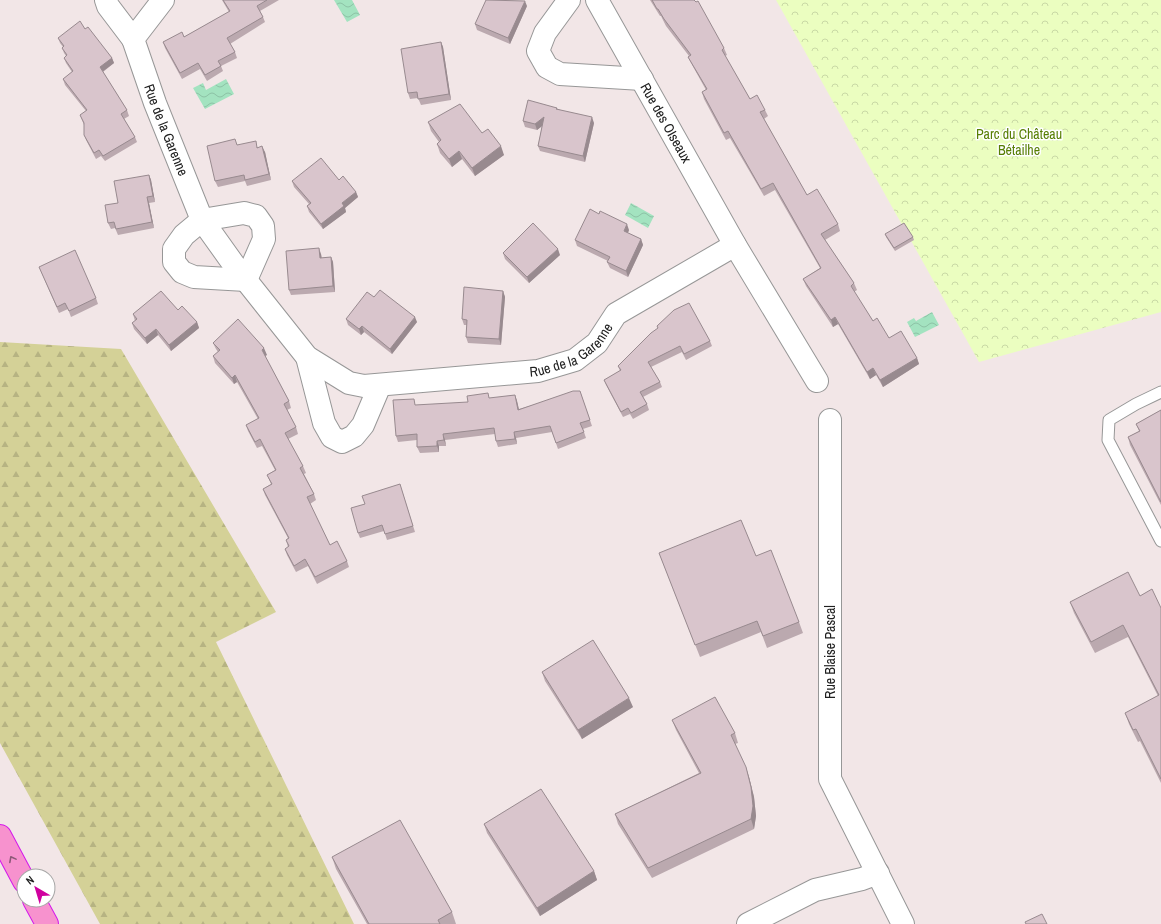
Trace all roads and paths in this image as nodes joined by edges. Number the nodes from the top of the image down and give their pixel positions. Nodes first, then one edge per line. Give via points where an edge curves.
1 (106, 0) edge
2 (163, 0) edge
3 (569, 0) edge
4 (597, 0) edge
5 (133, 39) junction
6 (642, 79) junction
7 (202, 220) junction
8 (735, 245) junction
9 (246, 280) junction
10 (307, 357) junction
11 (817, 381) dead end
12 (380, 385) junction
13 (1161, 392) edge
14 (830, 420) dead end
15 (1161, 541) edge
16 (0, 836) edge
17 (17, 868) edge
18 (878, 873) junction
19 (38, 908) edge
20 (47, 924) edge
21 (748, 924) edge
22 (903, 924) edge

1 - 5 street, Rue de la Garenne
2 - 5 street
3 - 6 street via 544,33 538,51 547,67 560,74
4 - 6 street, Rue des OIseaux
5 - 7 street, Rue de la Garenne via 155,103
6 - 8 street, Rue des OIseaux
7 - 9 street, Rue de la Garenne
7 - 9 street via 244,213 256,216 264,226 264,239
7 - 9 street via 184,235 174,249 174,262 182,272 194,277
8 - 11 street, Rue des OIseaux
8 - 12 street, Rue de la Garenne via 616,314 597,343 575,360 538,370
9 - 10 street, Rue de la Garenne
10 - 12 street, Rue de la Garenne via 350,383 364,386
10 - 12 street, Rue de la Garenne via 324,422 332,437 342,442 354,436 363,425
13 - 15 lane via 1109,420 1108,440
14 - 18 street, Rue Blaise Pascal via 830,779
17 -> 16 highway
18 - 21 street via 815,890
18 - 22 street, Rue Blaise Pascal
19 - 20 highway

